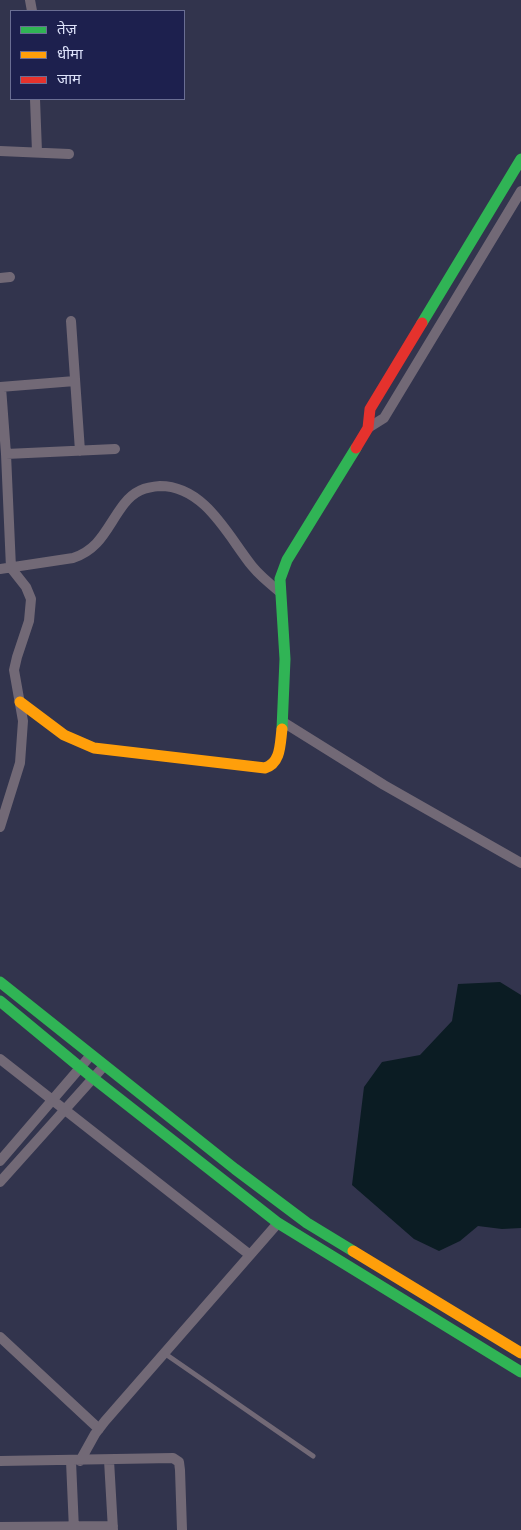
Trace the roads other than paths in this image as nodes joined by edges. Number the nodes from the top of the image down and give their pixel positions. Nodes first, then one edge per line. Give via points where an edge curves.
1 (36, 100) edge
2 (0, 152) edge
3 (37, 152) junction
4 (69, 154) dead end
5 (521, 159) edge
6 (521, 191) edge
7 (71, 322) dead end
8 (75, 381) junction
9 (1, 387) edge
10 (368, 428) junction
11 (115, 449) dead end
12 (80, 451) junction
13 (6, 454) junction
14 (5, 568) edge
15 (280, 592) junction
16 (20, 702) junction
17 (283, 722) junction
18 (0, 827) edge
19 (521, 863) edge
20 (0, 982) edge
21 (0, 1001) edge
22 (92, 1055) junction
23 (0, 1059) edge
24 (104, 1066) junction
25 (81, 1068) junction
26 (93, 1078) junction
27 (53, 1101) junction
28 (64, 1108) junction
29 (0, 1161) edge
30 (0, 1182) edge
31 (278, 1223) junction
32 (250, 1255) junction
33 (0, 1337) edge
34 (164, 1353) junction
35 (521, 1353) edge
36 (521, 1372) edge
37 (99, 1429) junction
38 (313, 1456) dead end
39 (109, 1460) junction
40 (75, 1461) junction
41 (0, 1462) edge
42 (0, 1527) edge
43 (113, 1528) edge
44 (74, 1529) edge
45 (182, 1530) edge

1 - 3 street
2 - 3 street
3 - 4 street
5 - 10 main road via 370,409
6 - 10 street via 384,418
7 - 8 street
8 - 9 street
8 - 12 street
9 - 13 street
10 - 15 main road via 287,560 280,579
11 - 12 street
12 - 13 street
13 - 14 street
14 - 15 street via 83,555 100,540 124,504 139,490 164,486 181,490 210,509 252,566
14 - 16 street via 26,587 31,599 29,621 14,670
15 - 17 main road via 285,658
16 - 17 main road via 66,738 79,744 265,768 277,760
16 - 18 street via 23,721 20,763
17 - 19 street via 384,785
20 - 22 main road
21 - 25 main road
22 - 24 main road
22 - 25 street
23 - 27 street
24 - 26 street
24 - 35 main road via 307,1224
25 - 26 main road
25 - 27 street
26 - 28 street
26 - 31 main road
27 - 28 street
27 - 29 street
28 - 30 street
28 - 32 street
31 - 32 street
31 - 36 main road
32 - 34 street
33 - 37 street
34 - 37 street
34 - 38 lane
37 - 40 street
39 - 40 street
39 - 43 street
39 - 45 street via 173,1458 179,1462
40 - 41 street
40 - 44 street
42 - 44 street
43 - 44 street

